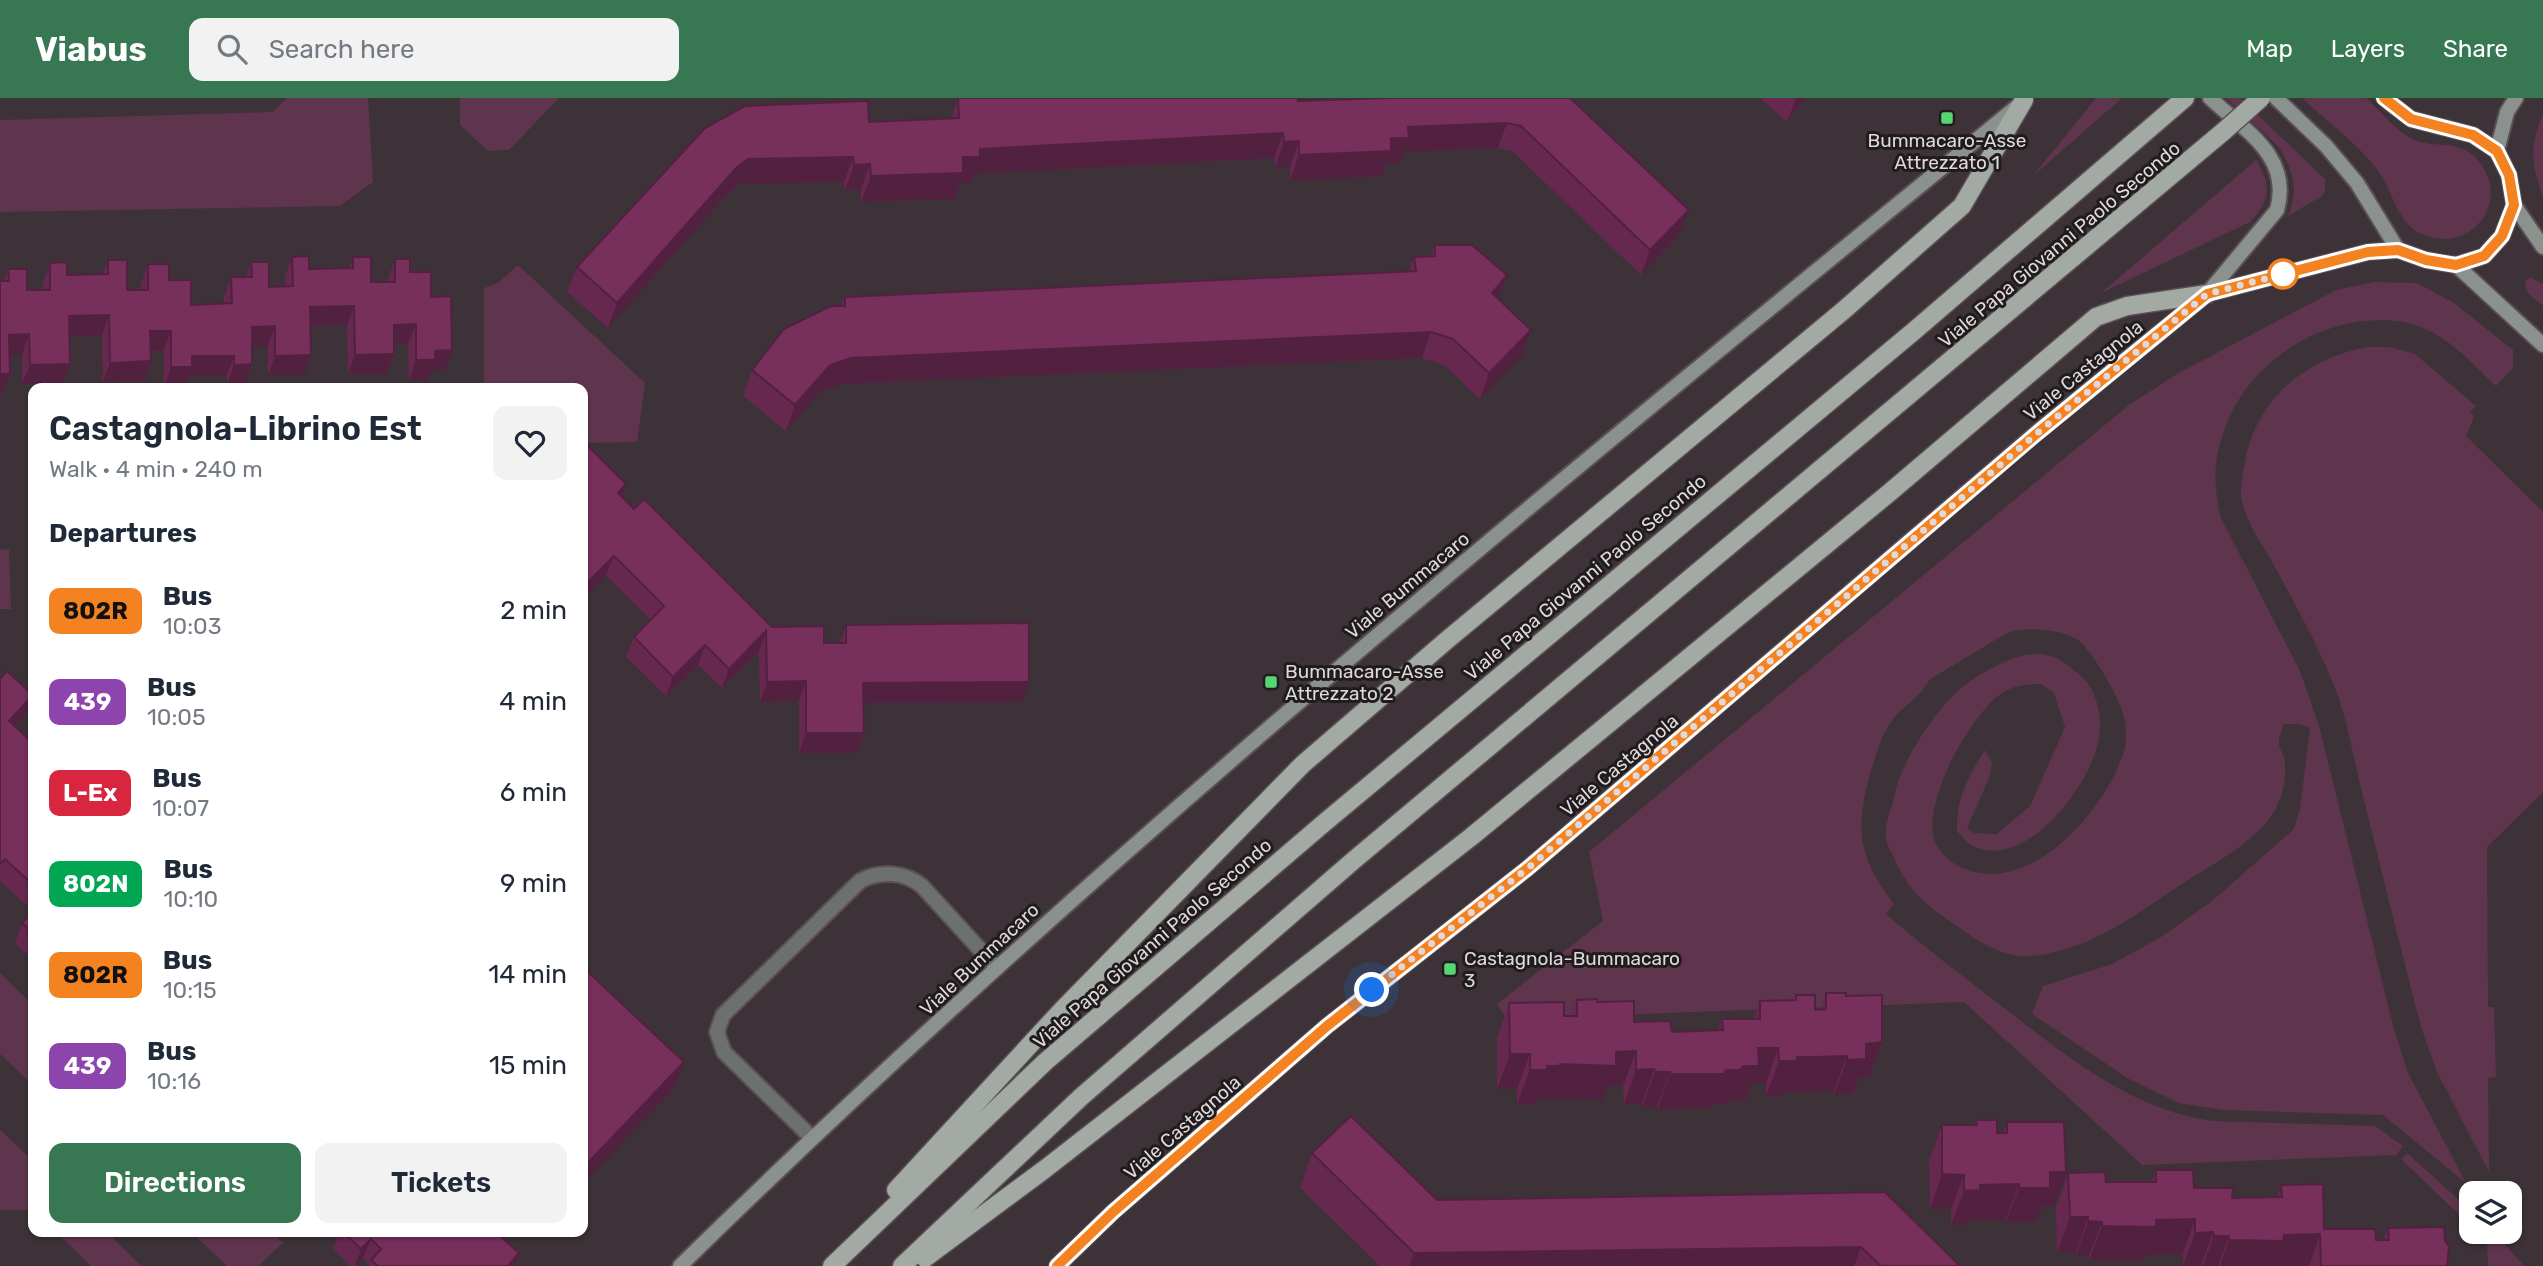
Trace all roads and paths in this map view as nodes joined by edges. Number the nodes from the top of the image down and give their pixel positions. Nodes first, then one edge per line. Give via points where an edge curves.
1 (2185, 98) edge
2 (2210, 98) edge
3 (2261, 98) edge
4 (2276, 98) edge
5 (2384, 98) edge
6 (2516, 98) edge
7 (2026, 99) edge
8 (2497, 151) junction
9 (2514, 205) junction
10 (2543, 247) edge
11 (2398, 250) junction
12 (2456, 265) junction
13 (2207, 294) junction
14 (2543, 345) edge
15 (998, 968) junction
16 (812, 1138) junction
17 (680, 1266) edge
18 (827, 1266) edge
19 (832, 1266) edge
20 (902, 1266) edge
21 (913, 1266) edge
22 (1057, 1266) edge

1 - 19 main road, Viale Papa Giovanni Paolo Secondo via 1056,1054
2 - 13 main road via 2271,156 2282,193 2270,220
3 - 20 main road, Viale Papa Giovanni Paolo Secondo, bridge via 1354,860 1081,1097
4 - 11 main road via 2357,183
5 - 8 main road via 2411,119 2473,135
6 - 8 main road via 2507,112
7 - 15 main road, Viale Bummacaro via 1383,630 1094,879
7 - 18 main road via 1962,205 1844,310 1303,764 1062,1010
8 - 9 main road via 2509,175
9 - 10 main road
9 - 12 main road via 2502,236 2484,256
11 - 12 main road
11 - 13 main road via 2368,252
12 - 14 main road
13 - 21 main road via 2127,306 2096,317 1889,494 1471,837 1045,1169
13 - 22 main road, Viale Castagnola via 1528,868 1327,1026
15 - 16 main road, Viale Bummacaro
15 - 16 street via 912,878 878,875 860,881 723,1014 717,1032 724,1052
16 - 17 main road, Viale Bummacaro

